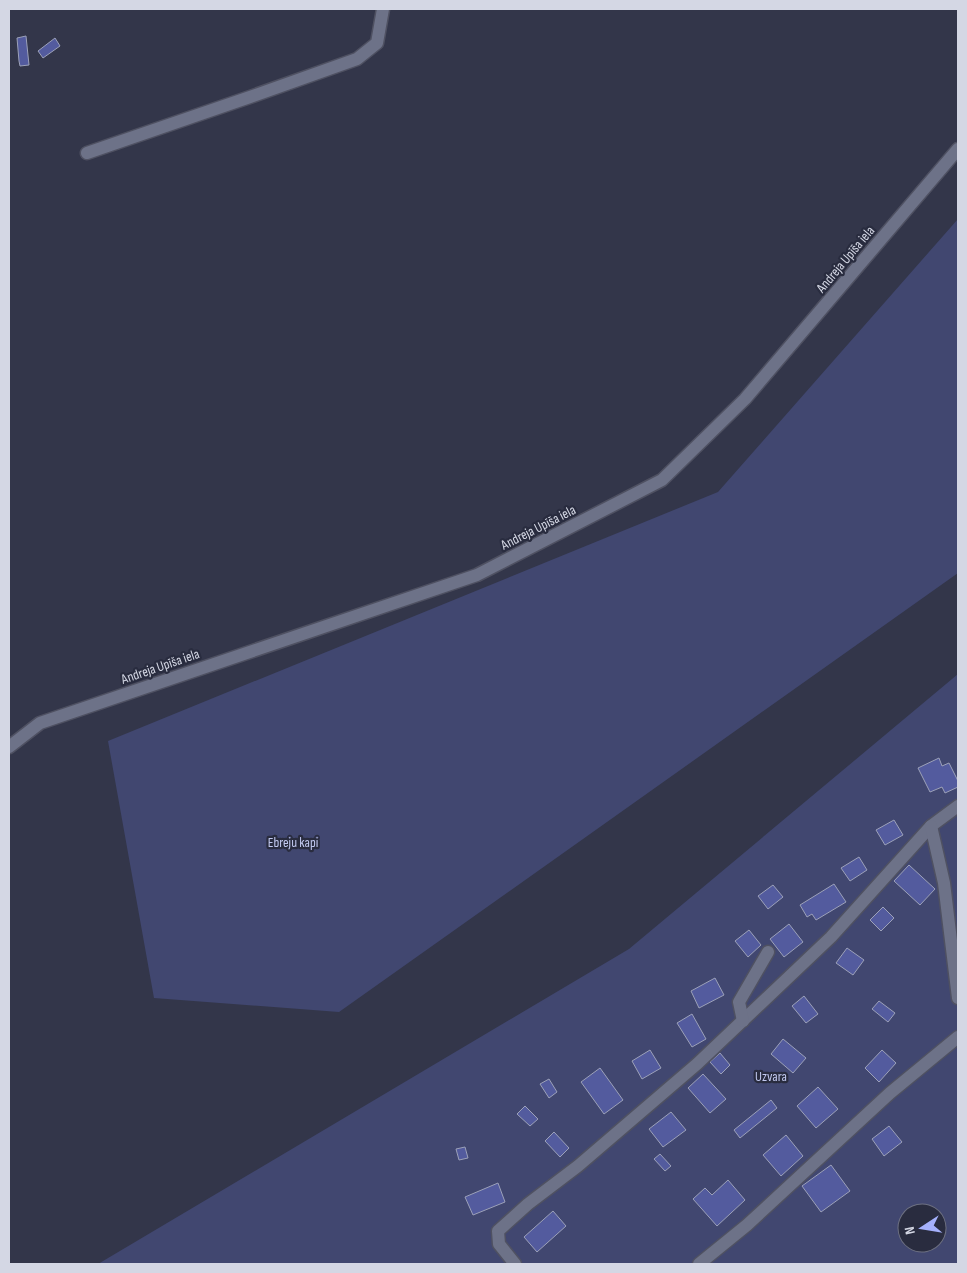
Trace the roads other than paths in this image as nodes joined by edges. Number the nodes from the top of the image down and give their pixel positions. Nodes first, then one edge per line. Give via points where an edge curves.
1 (383, 9) edge
2 (958, 149) edge
3 (87, 154) dead end
4 (9, 747) edge
5 (958, 806) edge
6 (931, 826) junction
7 (768, 952) dead end
8 (958, 998) edge
9 (743, 1021) junction
10 (958, 1037) edge
11 (515, 1264) edge
12 (700, 1264) edge

1 - 3 street via 377,43 357,59
2 - 4 street, Andreja Upīša iela via 745,399 662,480 477,575 40,723
5 - 6 street
6 - 8 street via 944,882
6 - 9 street via 831,937
7 - 9 street via 740,1002
9 - 11 street via 690,1070 498,1231 499,1244
10 - 12 street via 890,1093

